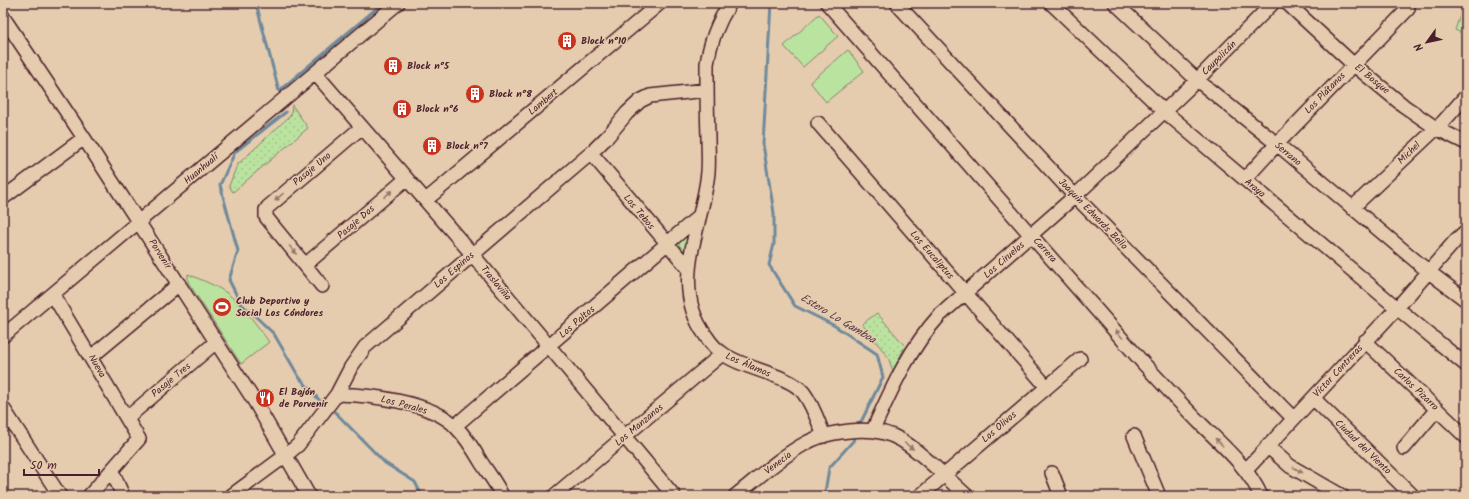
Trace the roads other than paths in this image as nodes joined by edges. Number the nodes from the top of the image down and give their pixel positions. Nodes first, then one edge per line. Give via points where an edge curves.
1 (398, 3) edge
2 (660, 3) edge
3 (730, 3) edge
4 (827, 3) edge
5 (1051, 3) edge
6 (1115, 3) edge
7 (1273, 3) edge
8 (1287, 3) edge
9 (898, 5) dead end
10 (1408, 9) dead end
11 (5, 26) edge
12 (1353, 64) junction
13 (316, 73) junction
14 (1197, 80) junction
15 (707, 90) junction
16 (1466, 96) edge
17 (1164, 112) junction
18 (818, 123) dead end
19 (362, 127) junction
20 (1436, 128) junction
21 (84, 138) junction
22 (1466, 143) edge
23 (1277, 144) junction
24 (591, 153) junction
25 (406, 179) junction
26 (1245, 179) junction
27 (1075, 196) junction
28 (3, 198) edge
29 (426, 200) junction
30 (1352, 208) junction
31 (698, 217) junction
32 (138, 221) junction
33 (1466, 231) edge
34 (1032, 235) junction
35 (667, 244) junction
36 (472, 254) junction
37 (305, 265) junction
38 (689, 269) junction
39 (1429, 272) junction
40 (178, 284) junction
41 (322, 286) dead end
42 (965, 292) junction
43 (53, 295) junction
44 (1466, 300) edge
45 (1396, 308) junction
46 (3, 336) edge
47 (1365, 341) junction
48 (216, 342) junction
49 (549, 346) junction
50 (722, 354) junction
51 (91, 357) junction
52 (1080, 358) dead end
53 (1466, 365) edge
54 (1046, 386) junction
55 (337, 394) junction
56 (1313, 398) junction
57 (3, 408) edge
58 (1437, 409) junction
59 (126, 418) junction
60 (1293, 418) junction
61 (456, 426) junction
62 (870, 430) junction
63 (824, 436) junction
64 (1134, 436) dead end
65 (625, 437) junction
66 (1466, 437) edge
67 (1267, 446) junction
68 (1404, 448) dead end
69 (285, 456) junction
70 (1246, 470) junction
71 (112, 471) junction
72 (1052, 474) dead end
73 (944, 476) junction
74 (60, 496) edge
75 (89, 496) edge
76 (122, 496) edge
77 (231, 496) edge
78 (309, 496) edge
79 (502, 496) edge
80 (554, 496) edge
81 (674, 496) edge
82 (736, 496) edge
83 (920, 496) edge
84 (967, 496) edge
85 (1061, 496) edge
86 (1159, 496) edge
87 (1261, 496) edge
88 (1342, 496) edge
89 (1413, 496) edge

1 - 13 street, Huanhualí
2 - 29 street, Lambert
3 - 15 street, Los Álamos via 719,21 709,52
4 - 34 street, Carrera
5 - 17 street, Araya
6 - 14 street, Serrano
7 - 14 street, Caupolicán
8 - 12 street, El Bosque
9 - 27 street, Joaquín Edwards Bello
10 - 12 street, Los Plátanos
11 - 21 street, Porvenir
12 - 20 street, El Bosque via 1404,106
12 - 23 street, Los Plátanos
13 - 19 street, Traslaviña
13 - 32 street, Huanhualí
14 - 17 street, Caupolicán
14 - 23 street, Serrano
15 - 24 street, Los Espinos via 650,96 640,101
15 - 31 street, Los Álamos via 708,171 706,191
16 - 20 street, Michel
17 - 26 street, Araya
17 - 27 street, Los Ciruelos
18 - 42 street, Los Eucaliptus
19 - 25 street, Traslaviña
19 -> 37 street, Pasaje Uno via 268,207 265,213
20 - 22 street, El Bosque
20 - 30 street, Michel
21 - 28 street
21 - 32 street, Porvenir
23 - 26 street, Los Plátanos
23 - 30 street, Serrano
24 - 35 street, Los Tebos
24 - 36 street, Los Espinos
25 - 29 street, Traslaviña
37 -> 25 street, Pasaje Dos
26 - 45 street, Araya
27 - 34 street, Los Ciruelos
27 - 60 street, Joaquín Edwards Bello
29 - 36 street, Traslaviña
30 - 39 street, Serrano
31 - 35 street, Los Paltos
31 - 38 street, Los Álamos
32 - 40 street, Porvenir
32 - 43 street, Huanhualí
33 - 39 street, Víctor Contreras
34 - 42 street, Los Ciruelos
70 -> 34 street, Carrera via 1144,364
35 - 38 street, Los Tebos
35 - 49 street, Los Paltos
36 - 49 street, Traslaviña
36 - 55 street, Los Espinos via 365,347
37 - 41 street
38 - 50 street, Los Álamos via 688,284 694,316 712,345
39 - 44 street, Serrano
39 - 45 street, Víctor Contreras
40 - 48 street, Porvenir
40 - 51 street
42 - 54 street, Los Eucaliptus
42 - 62 street, Los Ciruelos via 926,330 902,368
43 - 46 street, Huanhualí
43 - 51 street, Nueva
45 - 47 street, Víctor Contreras
45 - 53 street, Araya
47 - 56 street, Víctor Contreras
47 - 58 street, Carlos Pizarro
48 - 59 street, Pasaje Tres
48 - 69 street, Porvenir
49 - 61 street, Los Paltos
49 - 65 street, Traslaviña
50 - 63 street, Los Álamos via 788,381 802,391
50 - 65 street, Los Manzanos
51 - 59 street, Nueva
52 - 54 street, Los Olivos
54 - 73 street, Los Olivos
55 - 61 street, Los Perales via 390,399 442,417
55 - 69 street, Los Espinos via 298,445
56 - 60 street, Víctor Contreras
56 - 89 street, Ciudad del Viento
57 - 74 street
58 - 66 street, Carlos Pizarro
58 - 68 street
59 - 71 street, Nueva via 139,439
60 - 67 street, Víctor Contreras
61 - 79 street, Los Perales via 473,448
62 - 63 street via 851,430
62 -> 73 street via 890,435 909,445
63 - 82 street, Venecia via 807,442 783,458
64 - 86 street
65 - 80 street, Los Manzanos
65 - 81 street, Traslaviña
67 - 70 street, Víctor Contreras
67 -> 88 street via 1290,466
69 - 77 street, Los Espinos
69 - 78 street, Porvenir
70 - 87 street, Carrera
71 - 75 street
71 - 76 street
72 - 85 street
73 - 83 street, Los Olivos
73 - 84 street

